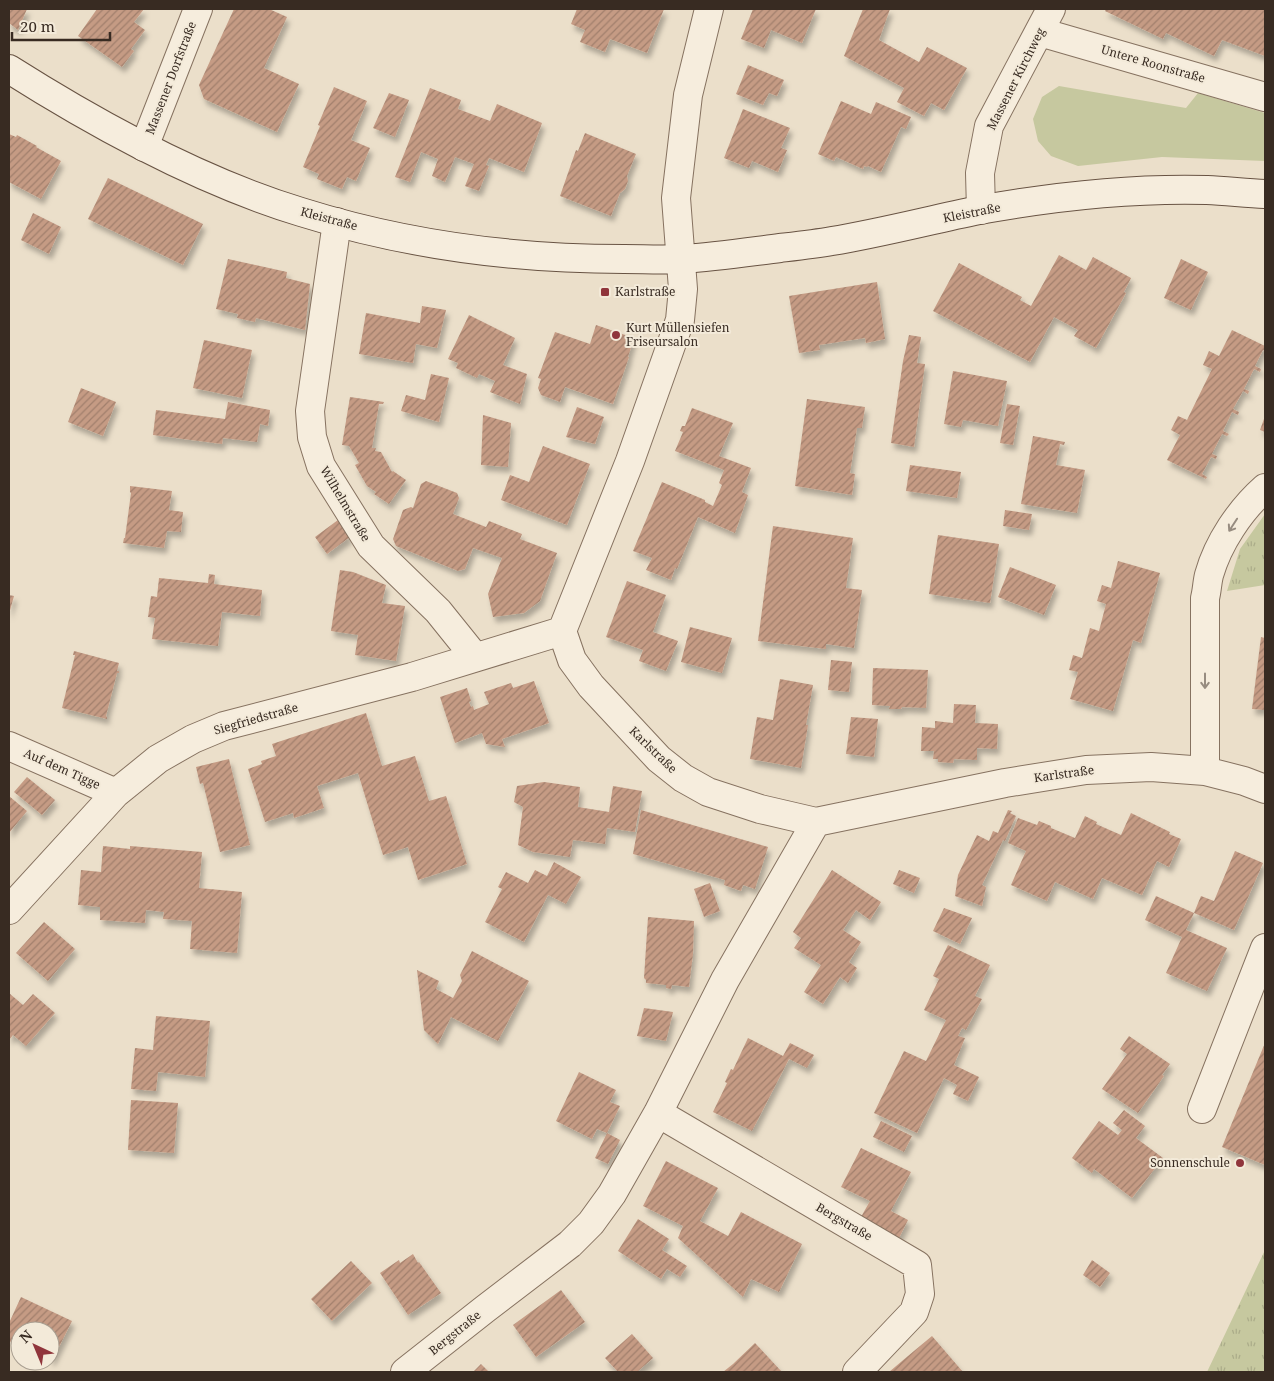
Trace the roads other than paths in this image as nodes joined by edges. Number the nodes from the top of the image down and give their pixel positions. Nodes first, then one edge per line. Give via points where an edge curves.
1 (198, 9) edge
2 (709, 9) edge
3 (1046, 20) edge
4 (9, 69) edge
5 (1265, 97) edge
6 (144, 146) junction
7 (1265, 194) edge
8 (981, 210) junction
9 (337, 222) junction
10 (680, 259) junction
11 (1265, 488) edge
12 (562, 631) junction
13 (475, 657) junction
14 (9, 746) edge
15 (1204, 771) junction
16 (1265, 788) edge
17 (116, 793) junction
18 (816, 822) junction
19 (9, 910) edge
20 (1265, 948) edge
21 (1202, 1109) dead end
22 (658, 1113) junction
23 (406, 1372) edge
24 (857, 1372) edge

1 - 6 street, Massener Dorfstraße
2 - 10 street via 688,95 677,188
3 - 5 street, Untere Roonstraße
3 - 8 street, Massener Kirchweg via 990,126 980,173
4 - 6 street, Kleistraße via 56,99
6 - 9 street, Kleistraße via 218,182 299,212
7 - 8 street, Kleistraße via 1204,190 1136,191 1056,198
8 - 10 street, Kleistraße via 832,241
9 - 10 street, Kleistraße via 419,242 484,251 565,258
9 - 13 street, Wilhelmstraße via 310,411 312,437 320,466 371,546 438,611
10 - 12 street via 683,289 680,320 630,461
11 -> 15 street via 1224,538 1210,574 1205,598
12 - 13 street, Siegfriedstraße
12 - 18 street, Karlstraße via 572,660 591,686 659,759 682,778 708,792
13 - 17 street, Siegfriedstraße via 224,726 158,759
14 - 17 street, Auf dem Tigge
15 - 16 street, Karlstraße
15 - 18 street, Karlstraße via 1151,767 1086,770 1005,783
17 - 19 street, Siegfriedstraße
18 - 22 street, Bergstraße via 725,980
20 - 21 street
22 - 23 street, Bergstraße via 592,1223 570,1244
22 - 24 street, Bergstraße via 916,1265 920,1294 914,1312

